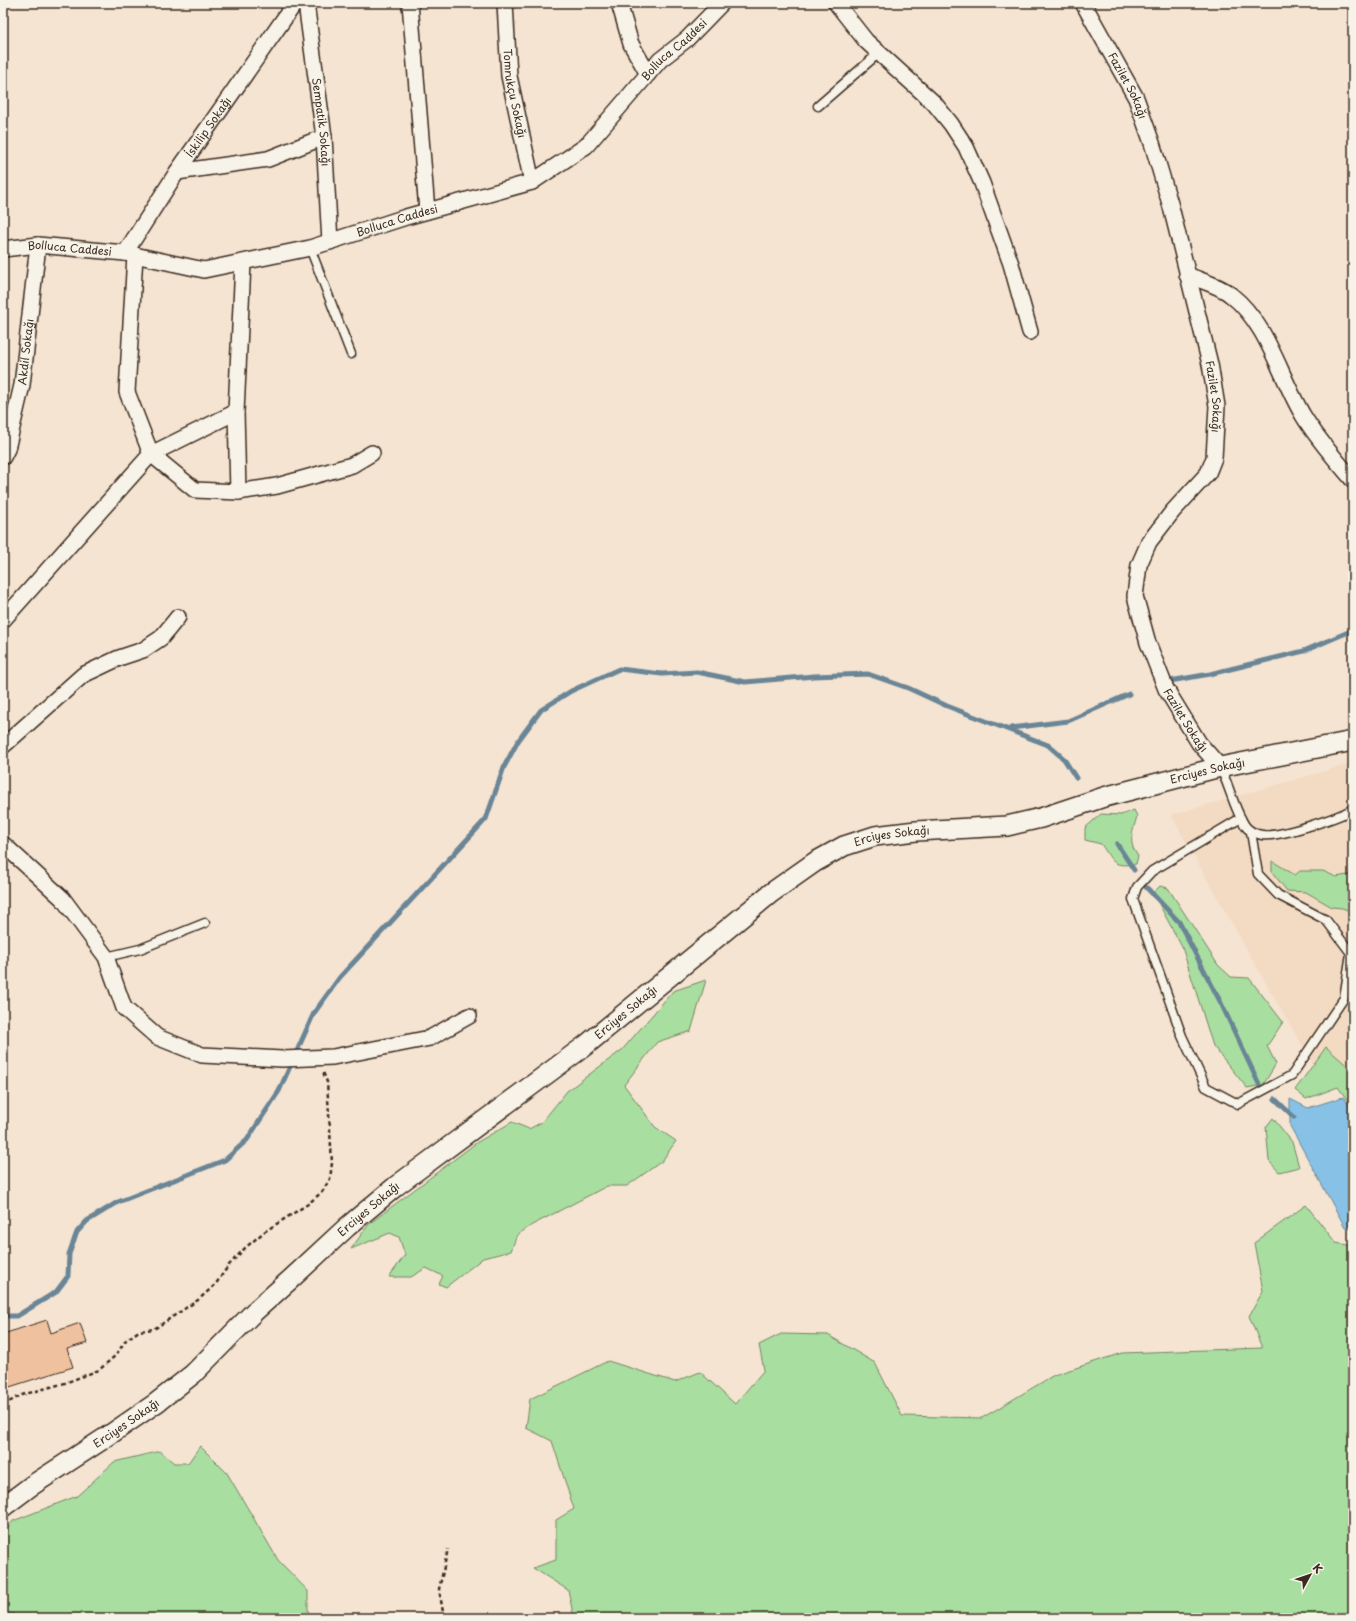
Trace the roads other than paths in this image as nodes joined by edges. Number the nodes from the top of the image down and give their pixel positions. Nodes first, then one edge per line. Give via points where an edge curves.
1 (296, 3) edge
2 (306, 3) edge
3 (410, 3) edge
4 (504, 3) edge
5 (619, 3) edge
6 (722, 3) edge
7 (836, 3) edge
8 (1083, 3) edge
9 (879, 53) junction
10 (648, 74) junction
11 (818, 106) dead end
12 (324, 137) junction
13 (177, 172) junction
14 (532, 182) junction
15 (427, 211) junction
16 (330, 242) junction
17 (38, 245) junction
18 (310, 248) junction
19 (3, 249) edge
20 (130, 254) junction
21 (243, 263) junction
22 (1186, 275) junction
23 (1030, 332) dead end
24 (351, 354) dead end
25 (236, 412) junction
26 (372, 453) dead end
27 (151, 454) junction
28 (3, 457) edge
29 (1353, 480) edge
30 (238, 492) junction
31 (178, 617) dead end
32 (3, 620) edge
33 (1353, 741) edge
34 (3, 746) edge
35 (1220, 767) junction
36 (1353, 809) edge
37 (1241, 818) junction
38 (1251, 832) junction
39 (3, 844) edge
40 (205, 923) dead end
41 (106, 956) junction
42 (469, 1016) dead end
43 (3, 1507) edge

1 - 13 street, İskilip Sokağı
2 - 12 street, Sempatik Sokağı
3 - 15 street
4 - 14 street, Tomrukçu Sokağı via 509,76
5 - 10 street via 631,44
6 - 10 street, Bolluca Caddesi
7 - 9 street via 866,41
8 - 22 street, Fazilet Sokağı via 1136,98 1152,143
9 - 11 lane
9 - 23 street via 934,103 966,147 1006,250
10 - 14 street, Bolluca Caddesi via 586,146
12 - 13 street via 268,159
12 - 16 street, Sempatik Sokağı
13 - 20 street, İskilip Sokağı
14 - 15 street, Bolluca Caddesi
15 - 16 street, Bolluca Caddesi
16 - 18 street, Bolluca Caddesi
17 - 19 street, Bolluca Caddesi
17 - 20 street, Bolluca Caddesi
17 - 28 street, Akdil Sokağı via 22,385
18 - 21 street, Bolluca Caddesi
18 - 24 lane
20 - 21 street, Bolluca Caddesi via 204,270
20 - 27 street via 127,392
21 - 25 street
22 - 29 street via 1230,295 1248,313 1264,336 1304,418 1324,447
22 - 35 street, Fazilet Sokağı via 1210,364 1217,406 1214,458 1208,473 1149,542 1139,565 1135,596 1148,643 1166,689 1200,743
25 - 27 street
25 - 30 street
26 - 30 street via 352,465 277,486
27 - 30 street via 195,490
27 - 32 street
31 - 34 street via 161,638 143,650 83,675
33 - 35 street, Erciyes Sokağı
35 - 37 lane
35 - 43 street, Erciyes Sokağı via 1104,797 1041,818 1007,826 875,836 844,846 815,862 771,893 586,1045 396,1186 292,1278 193,1374 156,1404
36 - 38 lane via 1272,835 1261,836
37 - 38 lane
37 - 38 lane via 1152,871 1137,887 1133,899 1182,1036 1206,1087 1238,1104 1292,1074 1344,998 1352,952 1326,920 1278,894 1258,874
39 - 41 street via 63,899
40 - 41 lane via 140,949
41 - 42 street via 124,1008 157,1037 202,1055 282,1059 333,1057 430,1038

